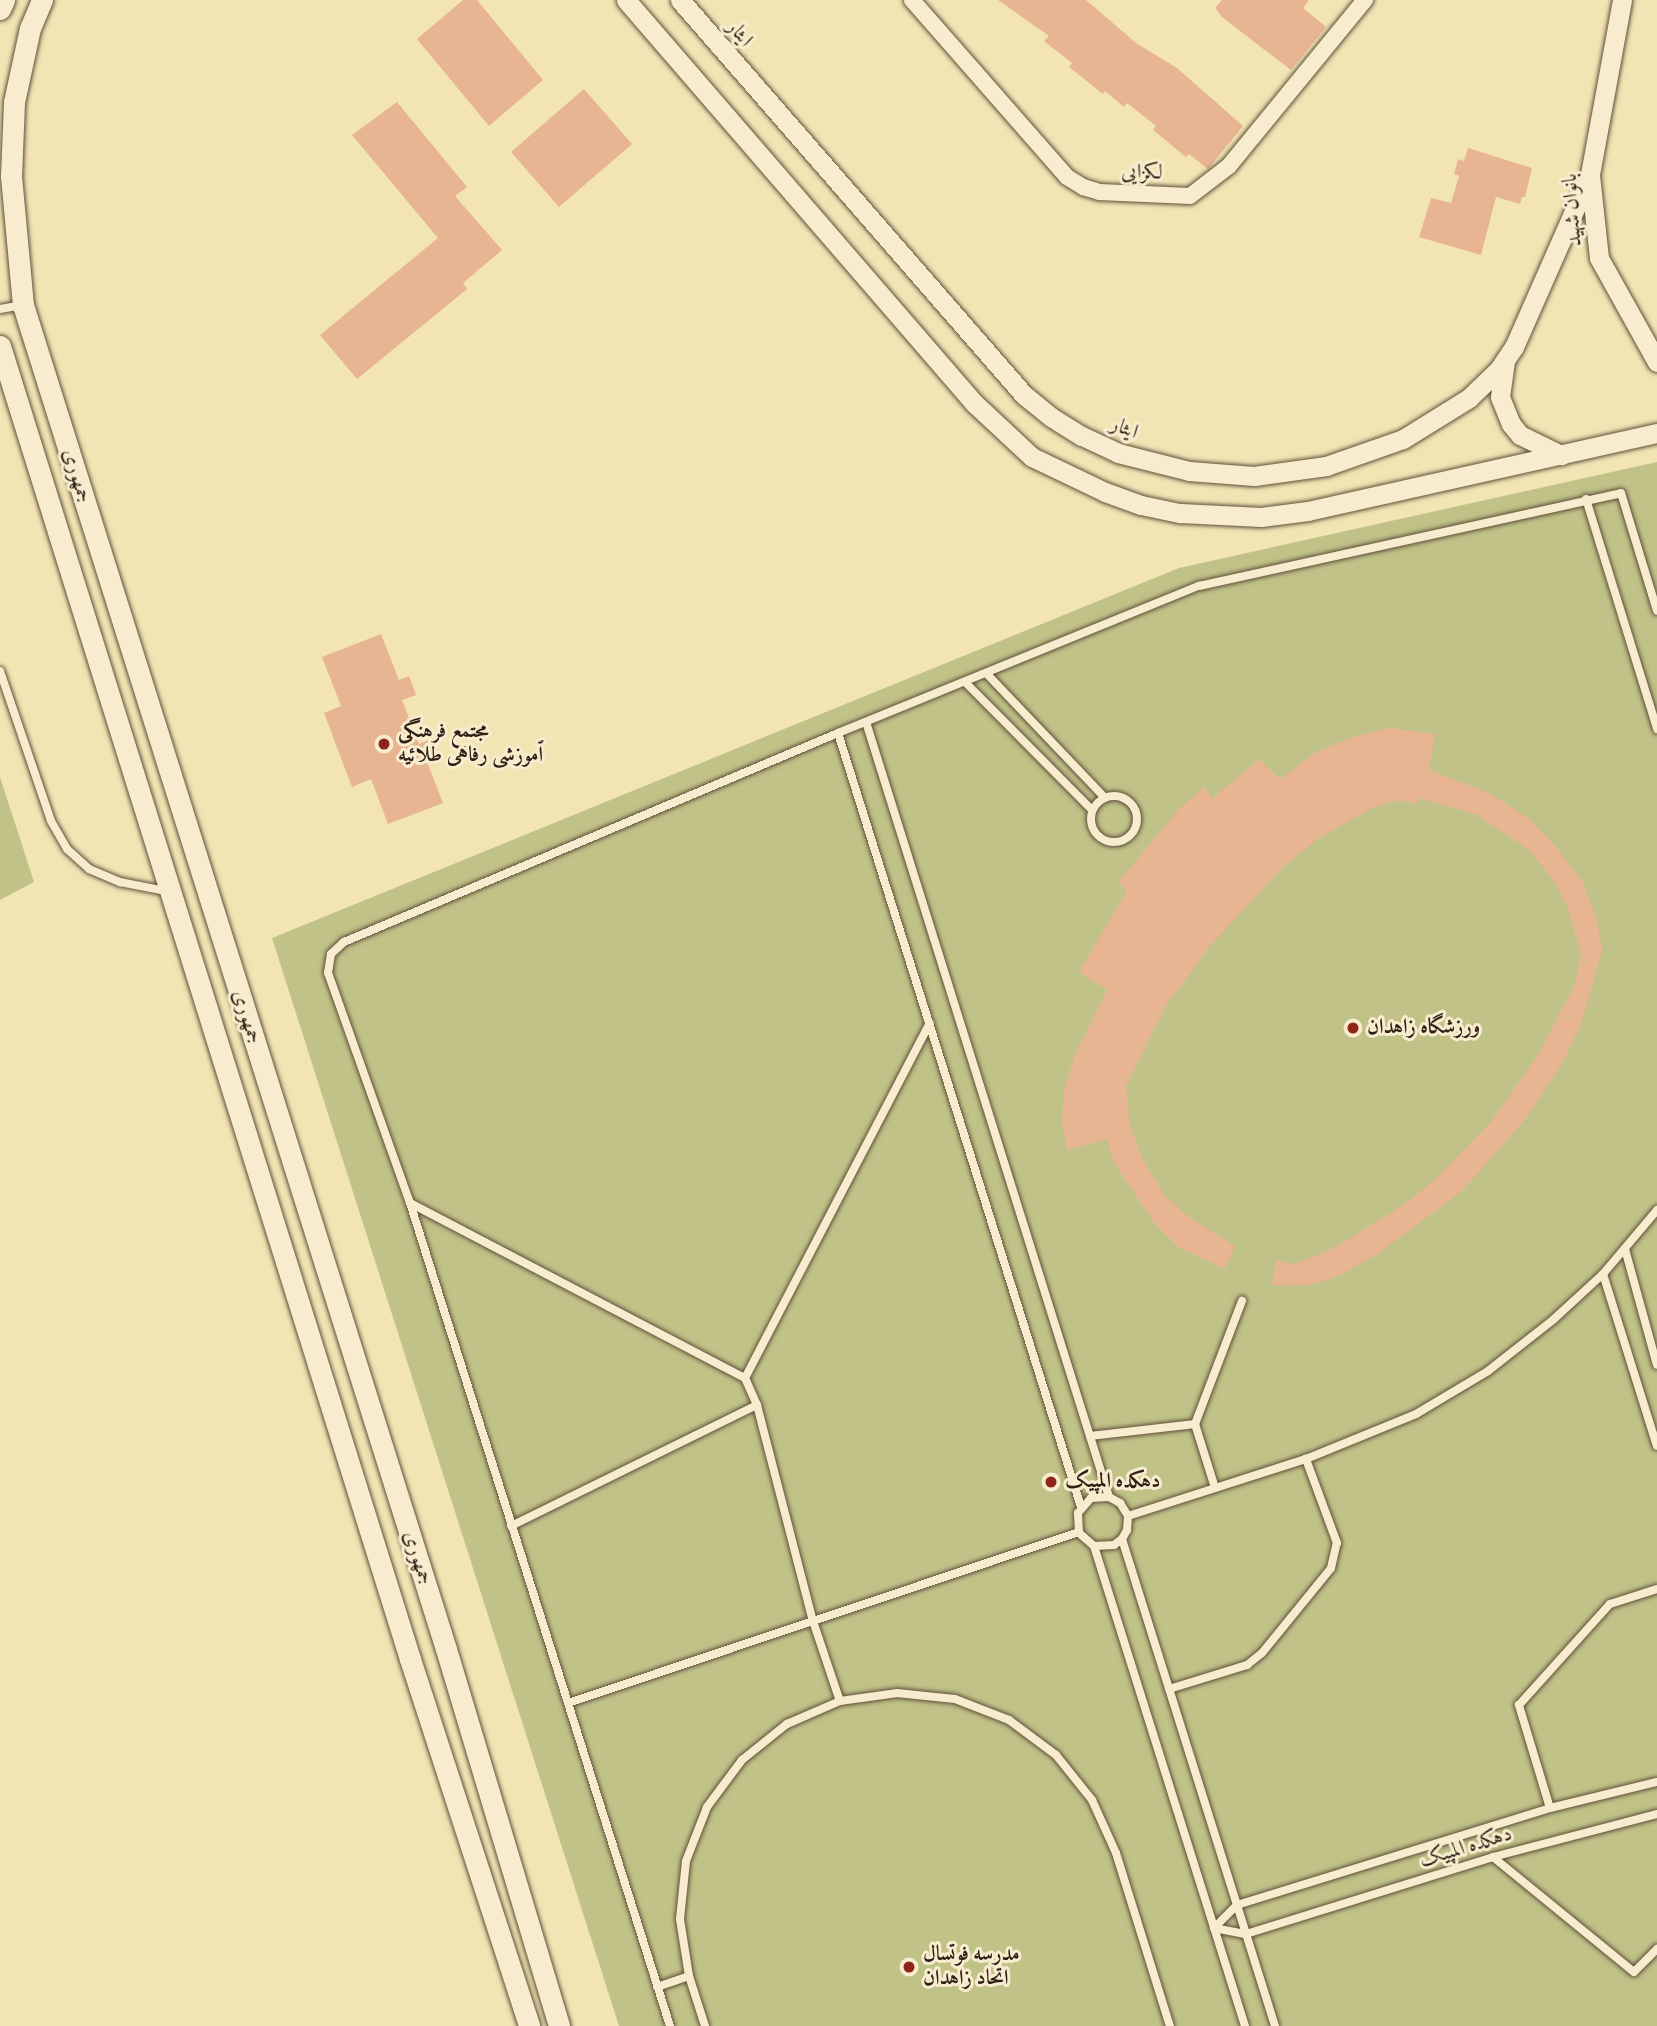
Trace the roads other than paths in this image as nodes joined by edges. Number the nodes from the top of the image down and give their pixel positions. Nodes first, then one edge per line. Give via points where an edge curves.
1 (4, 0) edge
2 (42, 0) edge
3 (626, 0) edge
4 (680, 0) edge
5 (912, 0) edge
6 (1365, 0) edge
7 (1622, 0) edge
8 (0, 9) edge
9 (1590, 175) junction
10 (23, 305) junction
11 (0, 309) edge
12 (0, 346) edge
13 (1505, 360) junction
14 (1657, 362) edge
15 (1657, 433) edge
16 (1561, 455) junction
17 (1586, 499) junction
18 (1657, 611) edge
19 (986, 673) junction
20 (1, 674) edge
21 (965, 682) junction
22 (866, 722) junction
23 (1657, 729) edge
24 (838, 733) junction
25 (1104, 797) junction
26 (1092, 810) junction
27 (171, 892) junction
28 (930, 1023) junction
29 (410, 1203) junction
30 (1657, 1210) edge
31 (1626, 1249) junction
32 (1603, 1274) junction
33 (1242, 1301) dead end
34 (1657, 1365) edge
35 (745, 1378) junction
36 (757, 1405) junction
37 (1195, 1424) junction
38 (1090, 1436) junction
39 (1657, 1446) edge
40 (1306, 1459) junction
41 (1215, 1488) junction
42 (1109, 1497) junction
43 (1081, 1507) junction
44 (1128, 1516) junction
45 (511, 1525) junction
46 (1079, 1532) junction
47 (1122, 1539) junction
48 (1094, 1546) junction
49 (1657, 1589) edge
50 (813, 1621) junction
51 (446, 1649) junction
52 (410, 1660) junction
53 (1169, 1689) junction
54 (840, 1701) junction
55 (568, 1703) junction
56 (1657, 1782) edge
57 (1550, 1808) junction
58 (1657, 1814) edge
59 (1493, 1857) junction
60 (1237, 1905) junction
61 (1214, 1928) junction
62 (1246, 1934) junction
63 (1657, 1949) edge
64 (689, 1976) junction
65 (657, 1987) junction
66 (529, 2026) edge
67 (559, 2026) edge
68 (670, 2026) edge
69 (705, 2026) edge
70 (1170, 2026) edge
71 (1245, 2026) edge
72 (1275, 2026) edge

1 - 8 main road
2 - 10 main road, جمهوری via 30,28 14,102 10,176
3 - 16 street via 974,403 1032,457 1070,477 1141,505 1221,517 1261,517 1308,511
4 - 13 street, ایثار via 1024,395 1051,418 1118,453 1222,475 1254,476 1326,466 1403,439 1441,417 1469,398
5 - 6 street, لکزایی via 1067,177 1099,192 1190,196 1229,166
7 - 9 street, بانوان شهید
9 - 13 street, ایثار via 1534,309
9 - 14 street, بانوان شهید via 1599,258
10 - 11 lane
10 - 51 main road, جمهوری
12 - 27 main road, جمهوری
13 - 16 street via 1500,397 1511,424 1520,435
15 - 16 street
17 - 18 lane via 1620,493
17 - 19 lane via 1199,586
17 - 23 lane
19 - 21 lane
19 - 25 lane
20 - 27 lane via 51,821 67,849 99,874
21 - 22 lane
21 - 26 lane
22 - 24 lane
22 - 38 lane
24 - 28 lane
24 - 29 lane via 344,942 331,954 328,973
25 - 26 lane
25 - 26 lane via 1114,795 1130,802 1137,819 1130,836 1114,843 1097,836 1090,819
27 - 52 main road, جمهوری
28 - 35 lane
28 - 43 lane
29 - 35 lane
29 - 45 lane
30 - 31 lane
31 - 32 lane
31 - 34 lane
32 - 39 lane
32 - 40 lane via 1488,1371 1416,1413
33 - 37 lane
35 - 36 lane
36 - 45 lane
36 - 50 lane
37 - 38 lane
37 - 41 lane
38 - 42 lane
40 - 41 lane
40 - 53 lane via 1337,1543 1331,1568 1247,1665
41 - 44 lane
42 - 43 lane via 1091,1498
42 - 44 lane via 1120,1503
43 - 46 lane
44 - 47 lane
45 - 55 lane
46 - 48 lane
46 - 50 lane
47 - 48 lane via 1114,1545
47 - 53 lane
48 - 61 lane
49 - 57 lane via 1610,1604 1519,1705
50 - 54 lane
50 - 55 lane
51 - 52 main road
51 - 67 main road, جمهوری
52 - 66 main road, جمهوری
53 - 60 lane
54 - 64 lane via 787,1724 742,1760 708,1807 686,1861 680,1919
54 - 70 lane via 897,1693 955,1699 1009,1720 1056,1755 1092,1800 1116,1853
55 - 65 lane
56 - 57 lane, دهکده المپیک
57 - 60 lane, دهکده المپیک
58 - 59 lane, دهکده المپیک
59 - 62 lane, دهکده المپیک
59 - 63 lane via 1634,1972
60 - 61 lane, دهکده المپیک
60 - 62 lane
61 - 62 lane, دهکده المپیک
61 - 71 lane
62 - 72 lane
64 - 65 lane
64 - 69 lane
65 - 68 lane

